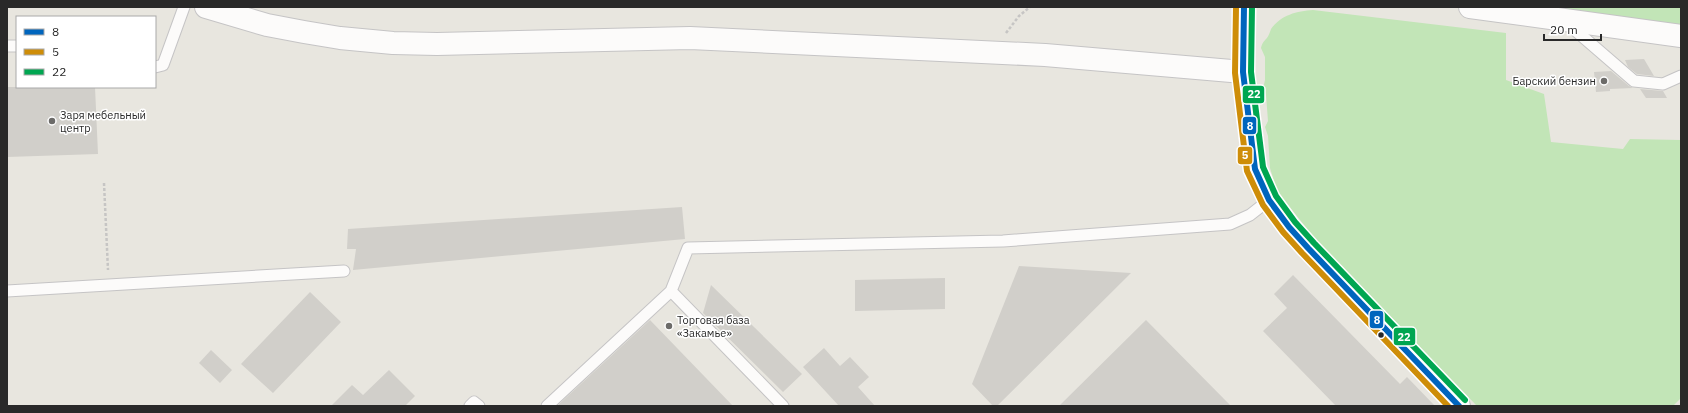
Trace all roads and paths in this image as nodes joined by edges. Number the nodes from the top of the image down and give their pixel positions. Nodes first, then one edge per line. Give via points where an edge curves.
1 (184, 7) edge
2 (206, 7) edge
3 (1030, 7) edge
4 (1244, 7) edge
5 (1470, 7) edge
6 (1564, 21) junction
7 (1681, 36) edge
8 (990, 52) junction
9 (156, 67) edge
10 (1243, 72) junction
11 (1681, 76) edge
12 (104, 183) dead end
13 (1269, 200) junction
14 (344, 271) dead end
15 (108, 284) junction
16 (7, 290) edge
17 (671, 291) junction
18 (470, 406) edge
19 (479, 406) edge
20 (546, 406) edge
21 (783, 406) edge
22 (1459, 406) edge

1 - 9 lane via 163,65
2 - 8 street via 267,25 340,38 393,43 690,38
3 - 8 path via 1019,16
4 - 10 street
5 - 6 street
6 - 7 street
6 - 11 lane via 1634,81 1663,84
8 - 10 street
10 - 13 street via 1253,159 1259,180
12 - 15 path
13 - 17 lane via 1250,215 1230,224 1003,241 688,248
13 - 22 street via 1308,248
14 - 15 lane
15 - 16 lane
17 - 20 lane
17 - 21 lane
18 - 19 lane via 474,402

